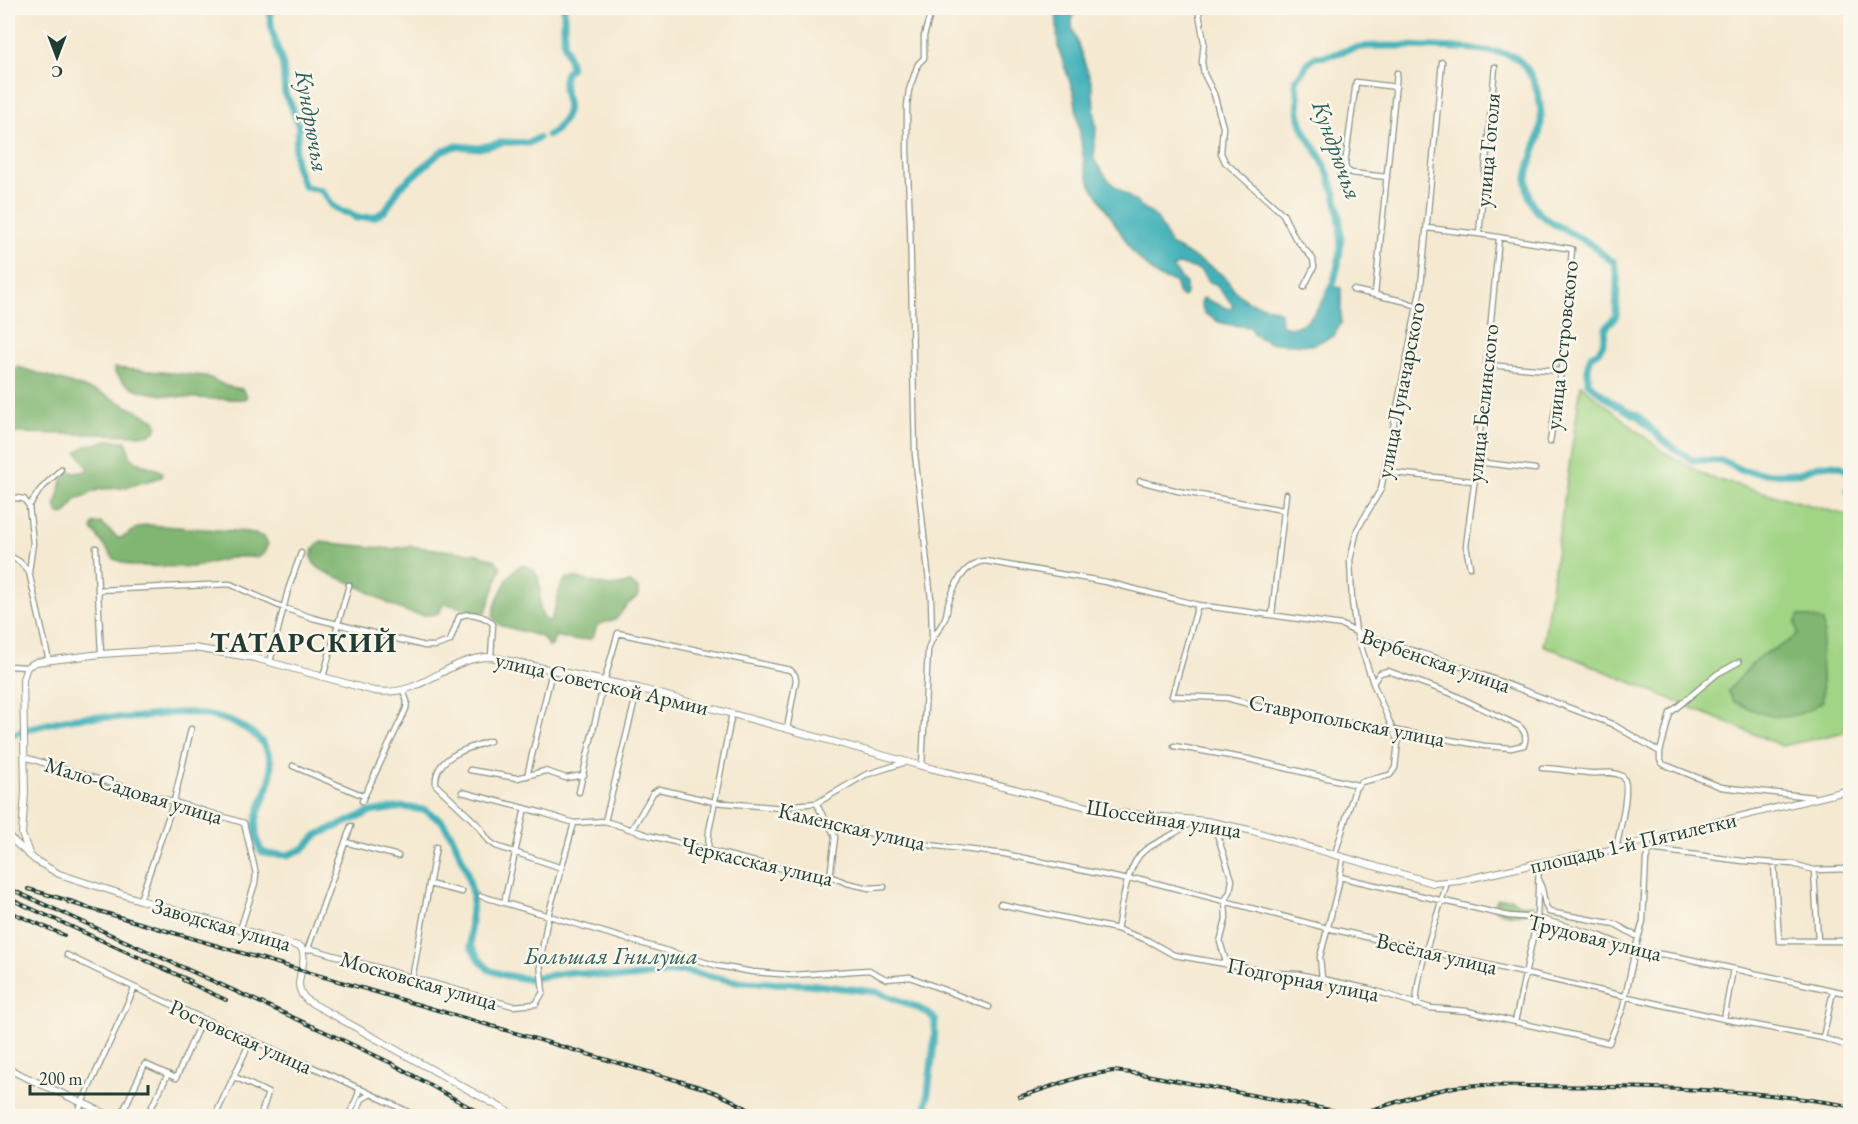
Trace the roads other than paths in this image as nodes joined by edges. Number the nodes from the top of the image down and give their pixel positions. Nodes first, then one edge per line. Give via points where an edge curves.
1 (932, 8) edge
2 (1198, 8) edge
3 (1442, 62) dead end
4 (1495, 67) dead end
5 (1397, 73) dead end
6 (1396, 87) junction
7 (1387, 177) junction
8 (1427, 228) junction
9 (1479, 234) junction
10 (1499, 238) junction
11 (1304, 287) dead end
12 (1353, 290) dead end
13 (1375, 294) junction
14 (1417, 306) junction
15 (1487, 365) junction
16 (1561, 371) junction
17 (1550, 442) dead end
18 (1477, 462) junction
19 (61, 469) dead end
20 (1535, 469) dead end
21 (1385, 471) junction
22 (1140, 481) dead end
23 (1473, 481) junction
24 (1286, 494) dead end
25 (8, 496) edge
26 (29, 506) junction
27 (1283, 510) junction
28 (96, 548) dead end
29 (301, 553) dead end
30 (8, 555) edge
31 (1470, 567) dead end
32 (28, 572) junction
33 (349, 585) dead end
34 (98, 590) junction
35 (1198, 605) junction
36 (284, 608) junction
37 (1272, 614) junction
38 (338, 623) junction
39 (1356, 632) junction
40 (932, 637) junction
41 (101, 654) junction
42 (491, 657) junction
43 (49, 660) junction
44 (270, 662) junction
45 (1739, 662) dead end
46 (8, 666) edge
47 (27, 667) junction
48 (552, 670) junction
49 (323, 676) junction
50 (604, 682) junction
51 (1373, 683) junction
52 (638, 688) junction
53 (403, 691) junction
54 (732, 713) junction
55 (191, 729) dead end
56 (787, 729) junction
57 (1392, 729) junction
58 (490, 741) dead end
59 (1174, 746) dead end
60 (1660, 752) junction
61 (881, 755) joint
62 (24, 757) junction
63 (906, 762) junction
64 (293, 766) dead end
65 (922, 766) junction
66 (1542, 768) dead end
67 (470, 770) dead end
68 (584, 775) junction
69 (527, 776) junction
70 (1357, 785) junction
71 (1851, 790) edge
72 (462, 792) dead end
73 (579, 792) dead end
74 (1819, 798) junction
75 (174, 801) junction
76 (714, 802) junction
77 (817, 803) junction
78 (775, 807) junction
79 (525, 808) junction
80 (1193, 819) junction
81 (605, 821) junction
82 (828, 822) junction
83 (1213, 822) junction
84 (574, 823) junction
85 (351, 826) dead end
86 (632, 829) junction
87 (22, 834) junction
88 (9, 837) edge
89 (1648, 840) junction
90 (345, 842) junction
91 (436, 847) dead end
92 (1616, 849) junction
93 (1650, 849) junction
94 (708, 850) junction
95 (516, 852) junction
96 (1335, 854) junction
97 (30, 856) junction
98 (398, 856) dead end
99 (1025, 857) joint
100 (1343, 858) junction
101 (1539, 863) junction
102 (1774, 863) junction
103 (561, 868) junction
104 (1851, 869) edge
105 (1814, 870) junction
106 (830, 877) junction
107 (1340, 877) junction
108 (1128, 880) junction
109 (1447, 882) junction
110 (1539, 882) junction
111 (429, 884) junction
112 (884, 887) dead end
113 (462, 892) dead end
114 (481, 896) dead end
115 (140, 900) junction
116 (1225, 900) junction
117 (1442, 902) junction
118 (504, 903) junction
119 (1000, 904) dead end
120 (548, 916) junction
121 (1537, 918) junction
122 (1327, 927) junction
123 (1117, 929) junction
124 (240, 930) junction
125 (1638, 937) junction
126 (1818, 940) junction
127 (1851, 940) edge
128 (306, 949) junction
129 (1426, 950) junction
130 (1635, 950) junction
131 (67, 955) dead end
132 (1227, 965) junction
133 (1733, 969) junction
134 (1527, 973) junction
135 (412, 979) junction
136 (1322, 979) junction
137 (134, 989) junction
138 (1833, 991) junction
139 (1851, 994) edge
140 (1626, 995) junction
141 (1416, 1005) junction
142 (989, 1007) dead end
143 (202, 1019) junction
144 (1724, 1019) junction
145 (1515, 1022) junction
146 (1823, 1038) junction
147 (251, 1040) junction
148 (1851, 1047) edge
149 (8, 1069) edge
150 (168, 1074) junction
151 (233, 1078) junction
152 (359, 1088) junction
153 (371, 1094) junction
154 (82, 1104) junction
155 (408, 1115) edge
156 (76, 1116) edge
157 (111, 1116) edge
158 (121, 1116) edge
159 (147, 1116) edge
160 (215, 1116) edge
161 (263, 1116) edge
162 (349, 1116) edge
163 (354, 1116) edge
164 (416, 1116) edge
165 (516, 1116) edge

1 - 40 street via 924,36 924,58 909,90 907,151 915,454
2 - 11 street via 1204,74 1223,127 1221,153 1225,162 1283,214 1295,238 1313,260 1314,267
3 - 8 street, улица Луначарского
4 - 9 street, улица Гоголя
5 - 6 street
6 - 7 street
6 - 7 street via 1356,82 1345,164 1351,173
7 - 13 street
8 - 9 street
8 - 14 street, улица Луначарского
9 - 10 street
10 - 15 street, улица Белинского
10 - 16 street, улица Островского via 1572,249
12 - 13 street
13 - 14 street
14 - 21 street, улица Луначарского
15 - 16 street
15 - 18 street, улица Белинского
16 - 17 street, улица Островского
18 - 20 street
18 - 23 street, улица Белинского
19 - 26 street
21 - 23 street
21 - 39 street, улица Луначарского via 1381,489 1361,521 1351,551
22 - 27 street
23 - 31 street, улица Белинского via 1466,546
24 - 27 street
25 - 26 street via 24,499
26 - 32 street via 33,543
27 - 37 street
28 - 34 street
29 - 36 street
30 - 32 street
32 - 43 street
33 - 38 street
34 - 36 street via 230,584
34 - 41 street
35 - 37 street, Вербенская улица
35 - 40 street, Вербенская улица via 1106,582 998,562 978,562 965,571 956,585 946,618
35 - 57 street, Ставропольская улица via 1172,696 1237,700
36 - 38 street
36 - 44 street
37 - 39 street, Вербенская улица via 1342,625
38 - 42 street via 435,646 450,641 459,617 470,614 493,624
38 - 49 street
39 - 51 street, улица Луначарского
39 - 60 street, Вербенская улица via 1612,724
40 - 65 street
41 - 43 main road, улица Советской Армии
41 - 44 main road, улица Советской Армии via 194,648
42 - 48 main road, улица Советской Армии
42 - 53 main road, улица Советской Армии via 471,659
43 - 47 main road, улица Советской Армии
44 - 49 main road, улица Советской Армии
45 - 60 street via 1717,674 1670,713
46 - 47 street, улица Советской Армии
47 - 62 main road via 23,679
48 - 50 main road, улица Советской Армии
48 - 69 street
49 - 53 main road, улица Советской Армии via 374,691
50 - 52 main road, улица Советской Армии
50 - 56 street via 618,633 790,670 796,680
50 - 68 street
51 - 57 street, улица Луначарского
51 - 57 street, Ставропольская улица via 1384,671 1450,693 1514,723 1521,728 1526,742 1522,747 1485,746
52 - 54 main road, улица Советской Армии
52 - 81 street
53 - 64 street via 406,709 363,798
54 - 56 main road, улица Советской Армии
54 - 76 street
55 - 75 street
56 - 61 main road, улица Советской Армии
57 - 70 street, улица Луначарского via 1399,747 1393,772
58 - 95 street via 445,760 435,777 436,785 478,825 489,841
59 - 70 street
60 - 74 street, Вербенская улица via 1663,764 1720,787
61 - 63 main road, Шоссейная улица
62 - 75 street, Мало-Садовая улица
62 - 87 main road
63 - 65 main road, Шоссейная улица
63 - 77 street via 865,775
65 - 80 main road, Шоссейная улица via 1108,812
66 - 92 street via 1609,772 1624,777 1626,791
67 - 69 street
68 - 69 street via 566,778 545,771
68 - 73 street
70 - 96 street
71 - 74 main road, Вербенская улица
72 - 79 street
74 - 89 main road, площадь 1-й Пятилетки
75 - 115 street
75 - 124 street, Мало-Садовая улица via 244,823 256,874
76 - 78 street, Каменская улица
76 - 86 street, Каменская улица via 655,790
76 - 94 street
77 - 78 street
77 - 82 street
78 - 82 street, Каменская улица
79 - 84 street
79 - 95 street
80 - 83 main road, Шоссейная улица
80 - 108 street via 1144,851
81 - 84 street
81 - 86 street, Черкасская улица
82 - 99 street, Каменская улица via 912,843
82 - 106 street via 835,837
83 - 96 main road, Шоссейная улица
83 - 116 street via 1232,880
84 - 103 street
85 - 90 street
86 - 94 street, Черкасская улица
87 - 88 main road
87 - 97 main road
88 - 97 main road, Заводская улица
89 - 92 main road, площадь 1-й Пятилетки
89 - 93 street
90 - 98 street
90 - 128 street
91 - 111 street
92 - 101 main road, площадь 1-й Пятилетки
93 - 102 street, площадь 1-й Пятилетки
93 - 125 street
94 - 106 street, Черкасская улица
95 - 103 street
95 - 118 street
96 - 100 main road, Шоссейная улица
97 - 115 main road, Заводская улица via 59,874
99 - 108 street, Весёлая улица
100 - 107 street
100 - 109 main road, Шоссейная улица via 1433,883
101 - 109 main road, площадь 1-й Пятилетки
101 - 110 street
102 - 105 street, площадь 1-й Пятилетки
102 - 126 street via 1779,941
103 - 120 street
104 - 105 street, площадь 1-й Пятилетки
105 - 126 street
106 - 112 street, Черкасская улица via 869,888
107 - 117 street, Трудовая улица
107 - 122 street
108 - 116 street, Весёлая улица via 1140,879
108 - 123 street
109 - 117 street
110 - 121 street
110 - 125 street via 1549,912 1615,924
111 - 113 street
111 - 135 street
114 - 118 street
115 - 124 main road, Заводская улица
116 - 122 street, Весёлая улица
116 - 132 street via 1226,919 1220,942
117 - 121 street, Трудовая улица
117 - 129 street
118 - 120 street
119 - 123 street, Подгорная улица
120 - 135 street, Московская улица via 540,963 543,992 536,1004 513,1006
120 - 142 street via 718,966 793,975 869,970 886,979 910,977
121 - 130 street, Трудовая улица
121 - 134 street
122 - 129 street, Весёлая улица
122 - 136 street via 1320,957
123 - 132 street, Подгорная улица via 1174,955
124 - 128 main road, Заводская улица
125 - 130 street
126 - 127 street
128 - 135 street, Московская улица
128 - 165 main road, Заводская улица via 298,984 308,1001
129 - 134 street, Весёлая улица
129 - 141 street
130 - 133 street, Трудовая улица
130 - 140 street
131 - 137 street, Ростовская улица
132 - 136 street, Подгорная улица
133 - 138 street, Трудовая улица
133 - 144 street
134 - 140 street, Весёлая улица
134 - 145 street
136 - 141 street, Подгорная улица
137 - 143 street, Ростовская улица
137 - 154 street
138 - 139 street, Трудовая улица
138 - 146 street
140 - 144 street, Весёлая улица
140 - 145 street, Подгорная улица via 1609,1043
141 - 145 street, Подгорная улица
143 - 147 street, Ростовская улица
143 - 150 street via 176,1078
144 - 146 street, Весёлая улица
146 - 148 street, Весёлая улица
147 - 151 street
147 - 152 street, Ростовская улица
149 - 154 main road
150 - 158 street via 145,1064
150 - 159 street
151 - 160 street
151 - 161 street via 268,1093
152 - 153 street, Ростовская улица
152 - 162 street
153 - 155 street, Ростовская улица
153 - 163 street via 362,1099
154 - 156 street
154 - 157 main road
155 - 164 street, Ростовская улица

